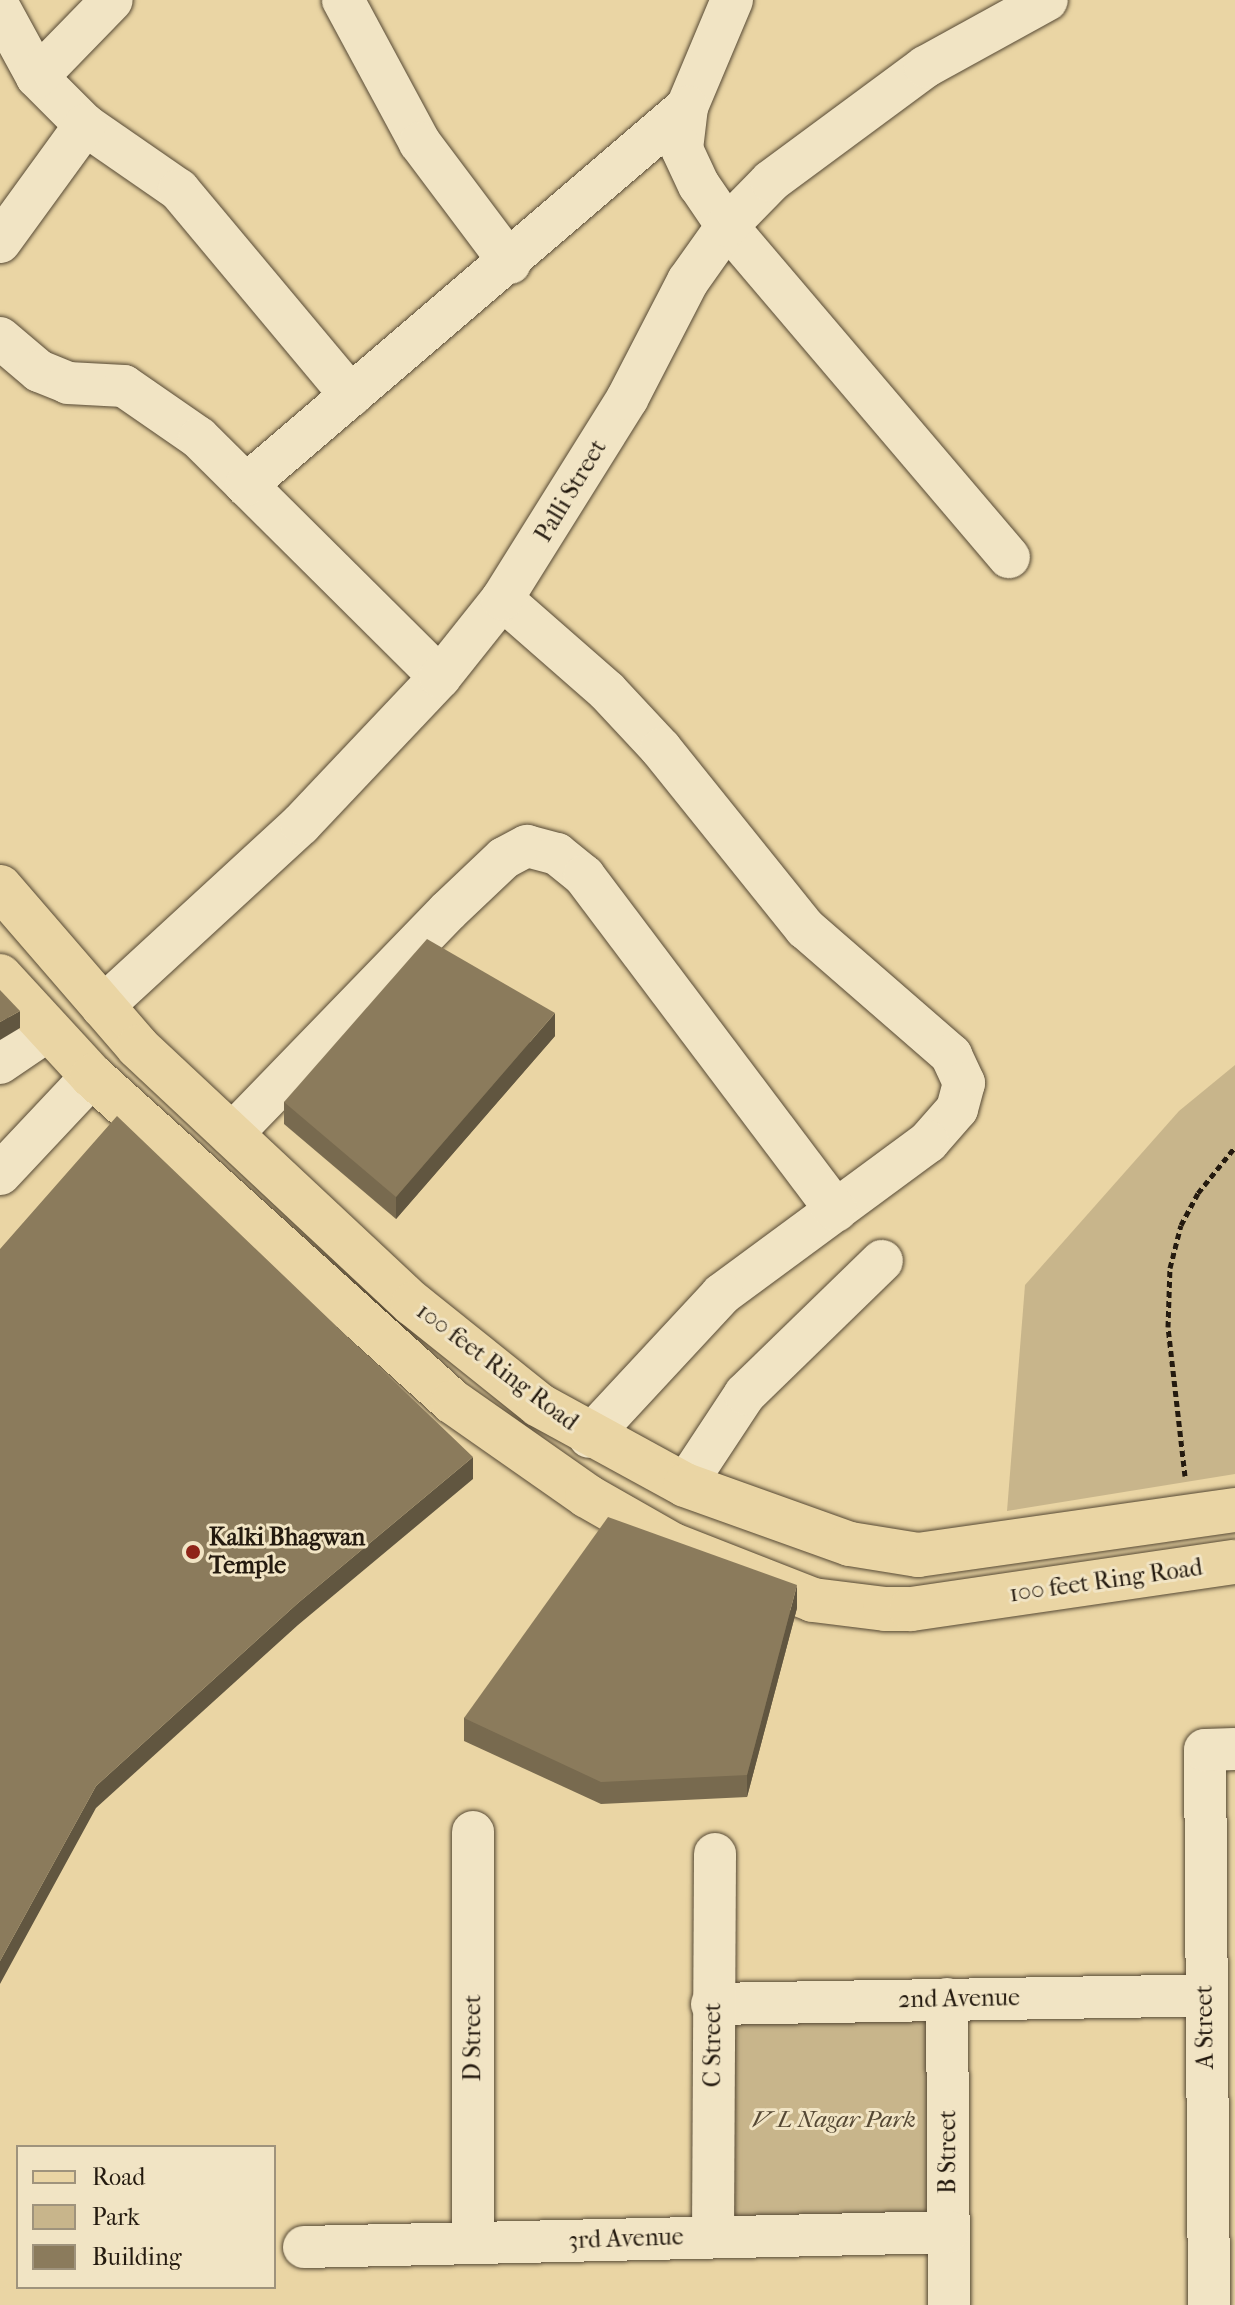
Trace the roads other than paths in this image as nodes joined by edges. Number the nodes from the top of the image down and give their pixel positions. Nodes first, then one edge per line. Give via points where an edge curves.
1 (112, 0) edge
2 (343, 0) edge
3 (732, 0) edge
4 (1047, 0) edge
5 (0, 9) edge
6 (37, 77) junction
7 (687, 107) junction
8 (85, 125) junction
9 (727, 226) junction
10 (0, 242) edge
11 (510, 263) junction
12 (0, 338) edge
13 (351, 396) junction
14 (246, 485) junction
15 (1009, 557) dead end
16 (502, 599) junction
17 (440, 677) junction
18 (0, 887) edge
19 (0, 976) edge
20 (102, 1007) junction
21 (47, 1031) junction
22 (0, 1063) edge
23 (92, 1076) junction
24 (231, 1135) junction
25 (0, 1174) edge
26 (836, 1211) junction
27 (882, 1261) dead end
28 (589, 1437) junction
29 (685, 1485) junction
30 (1235, 1510) edge
31 (1235, 1562) edge
32 (1220, 1749) edge
33 (473, 1832) dead end
34 (715, 1854) dead end
35 (1205, 1995) junction
36 (947, 1999) junction
37 (712, 2004) junction
38 (948, 2232) junction
39 (713, 2237) junction
40 (473, 2243) junction
41 (304, 2247) dead end
42 (949, 2305) edge
43 (1209, 2305) edge

1 - 6 street
2 - 11 street via 420,143
3 - 7 street
4 - 9 street, Palli Street via 925,67 771,181
5 - 6 street
6 - 8 street
7 - 9 street via 682,149
7 - 11 street
8 - 10 street
8 - 13 street via 179,190
9 - 15 street
9 - 16 street, Palli Street via 688,281 627,399
11 - 13 street
12 - 14 street via 68,383 124,386 155,405
13 - 14 street
14 - 17 street
16 - 17 street, Palli Street
16 - 26 street via 607,691 661,749 805,928 951,1055 964,1083 957,1109 928,1142
17 - 20 street, Palli Street via 301,824
18 - 20 main road, 100 feet Ring Road
19 - 21 main road, 100 feet Ring Road
20 - 24 main road, 100 feet Ring Road
21 - 22 street
21 - 23 main road, 100 feet Ring Road
23 - 25 street
23 - 31 main road, 100 feet Ring Road via 453,1402 587,1496 687,1551 813,1600 911,1609
24 - 26 street via 448,911 504,858 527,846 557,854 584,876
24 - 28 main road, 100 feet Ring Road via 413,1304 539,1405
26 - 28 street via 722,1294
27 - 29 street via 745,1394
28 - 29 main road, 100 feet Ring Road
29 - 30 main road, 100 feet Ring Road via 850,1544 918,1555
32 - 35 street, A Street
33 - 40 street, D Street
34 - 37 street, C Street
35 - 36 street, 2nd Avenue
35 - 43 street, A Street
36 - 37 street, 2nd Avenue
36 - 38 street, B Street
37 - 39 street, C Street
38 - 39 street, 3rd Avenue
38 - 42 street, B Street
39 - 40 street, 3rd Avenue
40 - 41 street, 3rd Avenue

